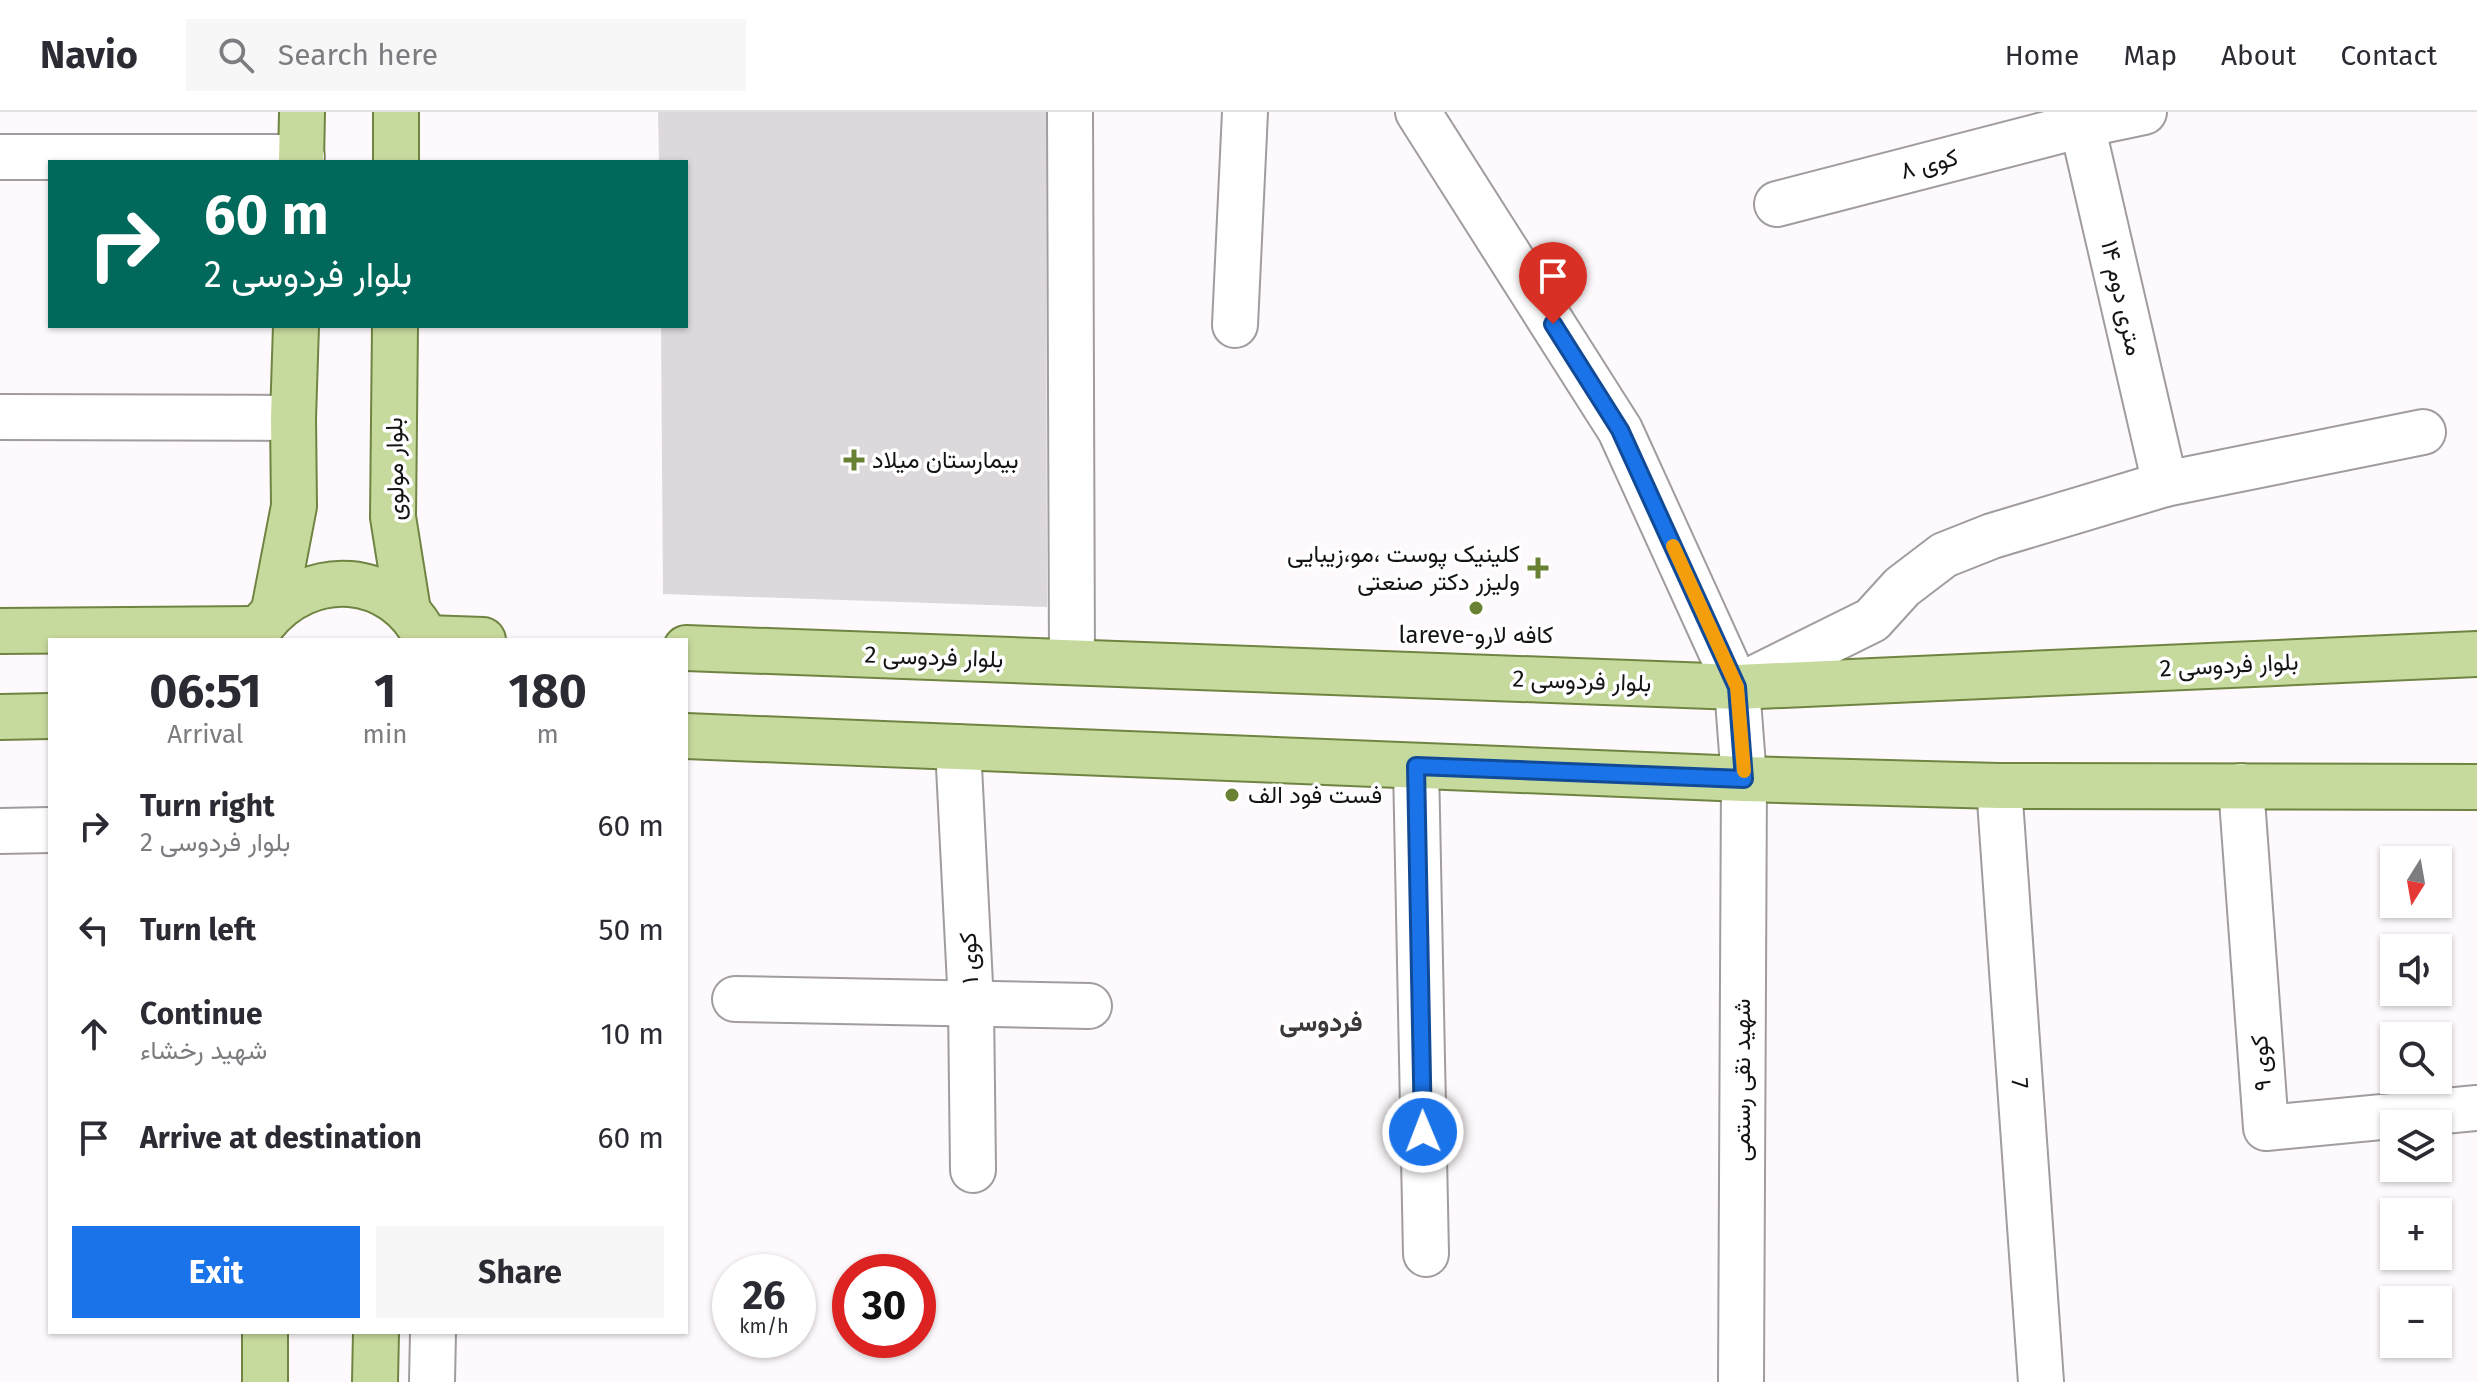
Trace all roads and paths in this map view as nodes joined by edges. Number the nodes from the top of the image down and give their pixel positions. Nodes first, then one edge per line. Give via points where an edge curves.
1 (302, 112) edge
2 (396, 112) edge
3 (1070, 112) edge
4 (1245, 112) edge
5 (1418, 112) edge
6 (2144, 112) edge
7 (2080, 118) edge
8 (0, 157) edge
9 (302, 160) edge
10 (396, 160) edge
11 (1777, 204) dead end
12 (1235, 325) dead end
13 (296, 328) edge
14 (395, 328) edge
15 (0, 417) edge
16 (293, 418) junction
17 (2423, 432) dead end
18 (2165, 484) junction
19 (262, 626) edge
20 (420, 630) edge
21 (0, 631) edge
22 (470, 638) edge
23 (688, 648) edge
24 (2477, 654) edge
25 (1072, 662) junction
26 (1737, 687) junction
27 (48, 716) edge
28 (0, 717) edge
29 (688, 736) edge
30 (958, 747) junction
31 (1416, 766) junction
32 (1744, 779) junction
33 (1999, 786) junction
34 (2241, 786) junction
35 (2477, 787) edge
36 (48, 830) edge
37 (0, 831) edge
38 (735, 999) dead end
39 (971, 1004) junction
40 (1089, 1006) dead end
41 (2477, 1108) edge
42 (973, 1170) dead end
43 (1426, 1254) dead end
44 (265, 1334) edge
45 (376, 1334) edge
46 (433, 1334) edge
47 (265, 1382) edge
48 (375, 1382) edge
49 (432, 1382) edge
50 (1741, 1382) edge
51 (2041, 1382) edge

1 - 9 main road
2 - 10 main road
3 - 25 street
4 - 12 street
5 - 26 street via 1620,430
6 - 7 street, کوی ۸
7 - 11 street, کوی ۸
7 - 18 street, ۱۴ متری دوم
8 - 9 street
13 - 16 main road
14 - 20 main road, بلوار مولوی via 393,517
15 - 16 street
16 - 19 main road via 294,506
17 - 18 street
18 - 26 street via 1944,555 1902,587 1872,620
19 - 20 main road via 294,595 341,583 388,596
19 - 21 main road
20 - 22 main road
23 - 25 main road, بلوار فردوسی 2
24 - 26 main road, بلوار فردوسی 2
25 - 26 main road, بلوار فردوسی 2
26 - 32 street, شهید نقی رستمی
27 - 28 main road
29 - 30 main road
30 - 31 main road
30 - 39 street, کوی ۱
31 - 32 main road
31 - 43 street
32 - 33 main road
32 - 50 street, شهید نقی رستمی
33 - 34 main road
33 - 51 street, 7
34 - 35 main road
34 - 41 street, کوی ۹ via 2266,1128
36 - 37 street
38 - 39 street
39 - 40 street
39 - 42 street, کوی ۱
44 - 47 main road
45 - 48 main road
46 - 49 street

